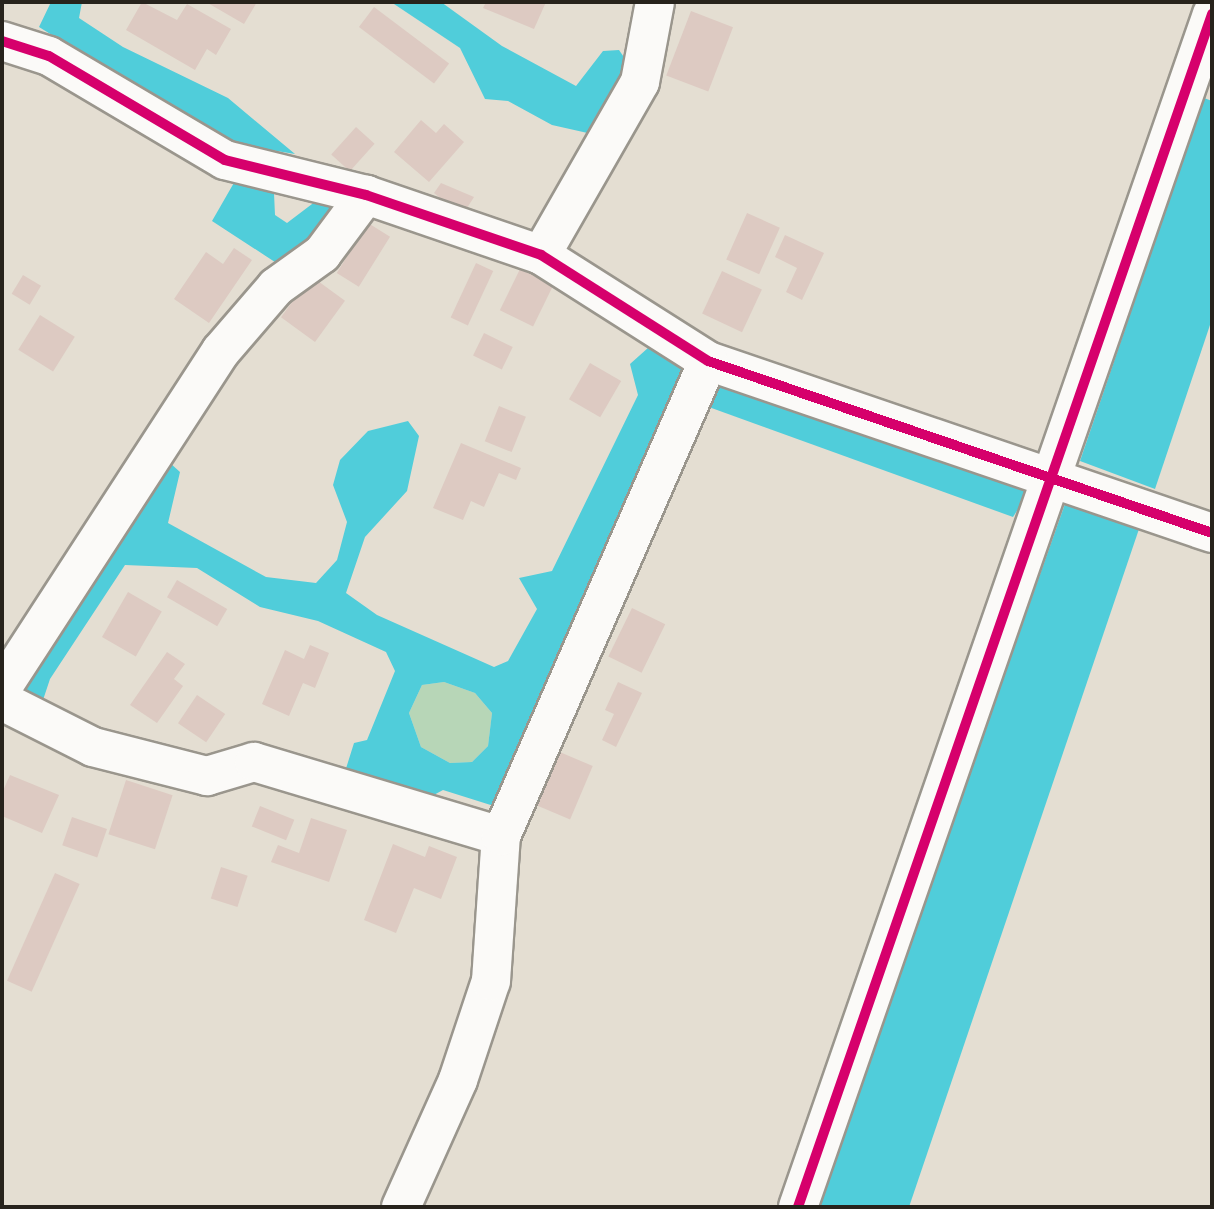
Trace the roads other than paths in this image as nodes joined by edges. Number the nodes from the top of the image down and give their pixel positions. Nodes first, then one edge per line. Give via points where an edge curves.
1 (655, 2) edge
2 (1212, 14) edge
3 (2, 41) edge
4 (1202, 80) edge
5 (366, 195) junction
6 (541, 255) junction
7 (708, 361) junction
8 (1051, 477) junction
9 (1212, 533) edge
10 (14, 705) edge
11 (501, 836) junction
12 (401, 1207) edge
13 (798, 1207) edge

1 - 6 street via 640,82
2 - 4 street
3 - 5 street via 49,56 225,160
4 - 8 street
5 - 6 street
5 - 10 street via 322,254 276,287 221,351
6 - 7 street
7 - 8 street
7 - 11 street
8 - 9 street
8 - 13 street
10 - 11 street via 93,747 207,776 254,762
11 - 12 street via 491,981 458,1080

